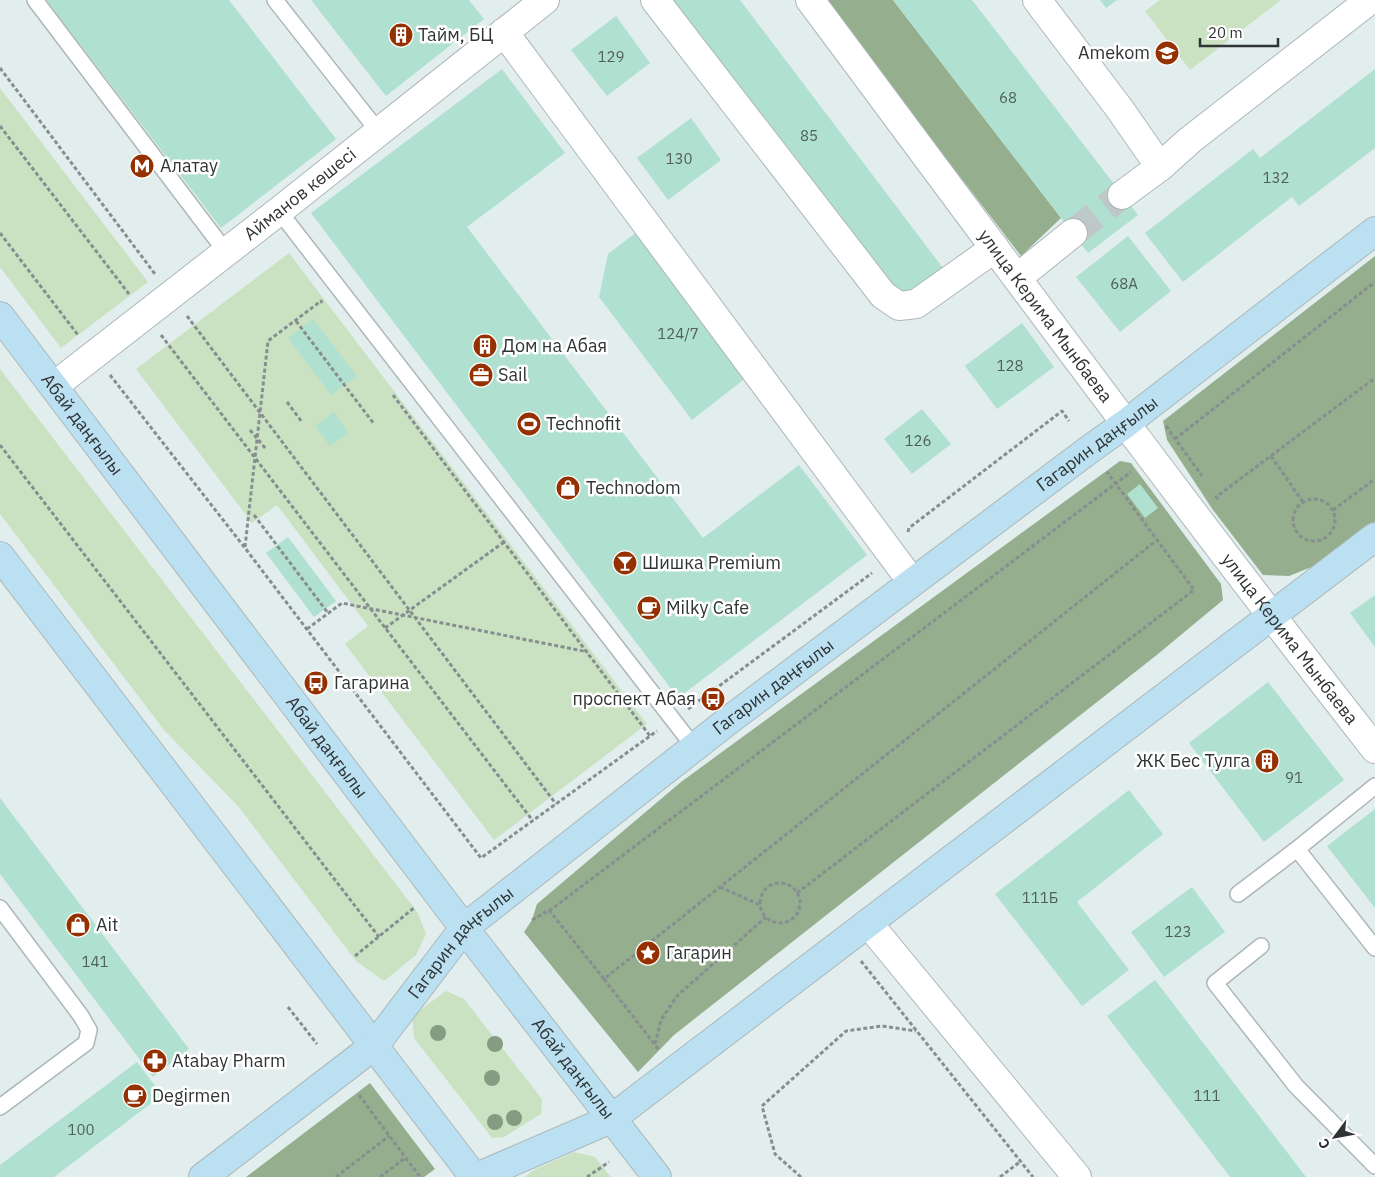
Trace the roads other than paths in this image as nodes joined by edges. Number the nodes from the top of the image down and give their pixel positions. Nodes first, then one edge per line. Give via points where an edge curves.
1 (35, 0) edge
2 (275, 0) edge
3 (545, 0) edge
4 (656, 0) edge
5 (810, 0) edge
6 (1037, 0) edge
7 (1370, 0) edge
8 (504, 32) junction
9 (378, 131) junction
10 (1160, 167) junction
11 (1122, 195) tunnel mouth
12 (279, 211) junction
13 (1375, 231) edge
14 (1073, 233) tunnel mouth
15 (995, 248) junction
16 (226, 252) junction
17 (1017, 278) junction
18 (0, 316) edge
19 (54, 386) junction
20 (1125, 424) junction
21 (1375, 537) edge
22 (0, 556) edge
23 (912, 582) junction
24 (1270, 616) junction
25 (694, 747) junction
26 (1375, 749) edge
27 (1375, 786) edge
28 (1297, 849) junction
29 (1238, 894) dead end
30 (0, 908) edge
31 (868, 923) junction
32 (464, 928) junction
33 (1261, 946) dead end
34 (1375, 948) edge
35 (375, 1045) junction
36 (0, 1107) edge
37 (610, 1118) junction
38 (1375, 1166) edge
39 (203, 1177) edge
40 (476, 1177) edge
41 (657, 1177) edge
42 (1077, 1177) edge

1 - 16 lane
2 - 9 lane
3 - 8 street, Айманов көшесі
4 - 15 street via 883,295 899,306 916,304
5 - 15 street, улица Керима Мынбаева
6 - 10 street
7 - 10 street
8 - 9 street, Айманов көшесі
8 - 23 street
9 - 12 street, Айманов көшесі
10 - 11 street
12 - 16 street, Айманов көшесі
12 - 25 lane
13 - 20 street, Гагарин даңғылы
14 - 17 street
15 - 17 street, улица Керима Мынбаева
16 - 19 street, Айманов көшесі
17 - 20 street, улица Керима Мынбаева
18 - 19 street, Абай даңғылы
19 - 32 street, Абай даңғылы
20 - 23 street, Гагарин даңғылы
20 - 24 street, улица Керима Мынбаева
21 - 24 street
22 - 35 street
23 - 25 street, Гагарин даңғылы
24 - 26 street, улица Керима Мынбаева
24 - 31 street
25 - 32 street, Гагарин даңғылы
27 - 28 lane
28 - 29 lane
28 - 34 lane
30 - 36 lane via 82,1016 89,1030 86,1043
31 - 37 street
31 - 42 street
32 - 35 street, Гагарин даңғылы
32 - 37 street, Абай даңғылы
33 - 38 lane via 1215,984 1296,1086
35 - 39 street, Гагарин даңғылы
35 - 40 street
37 - 40 street
37 - 41 street, Абай даңғылы

